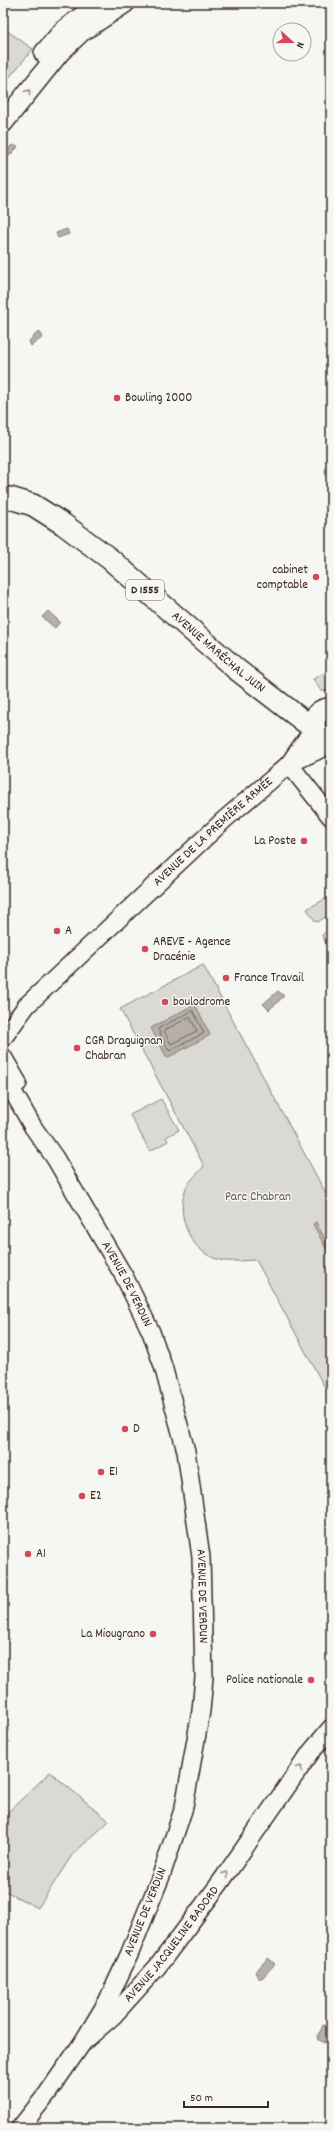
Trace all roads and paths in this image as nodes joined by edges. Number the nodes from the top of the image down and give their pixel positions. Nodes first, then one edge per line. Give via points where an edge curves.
1 (99, 3) edge
2 (125, 3) edge
3 (3, 102) edge
4 (3, 123) edge
5 (3, 498) edge
6 (324, 725) edge
7 (289, 764) junction
8 (331, 817) edge
9 (28, 1005) junction
10 (3, 1021) edge
11 (3, 1038) edge
12 (3, 1057) edge
13 (3, 1074) edge
14 (55, 1158) junction
15 (331, 1728) edge
16 (84, 2042) junction
17 (20, 2128) edge

1 - 3 main road via 63,30
4 -> 2 main road via 60,52 81,32
5 - 6 main road, AVENUE MARÉCHAL JUIN / D 1555 via 33,505 63,524 110,559 236,669 276,700 306,723
6 - 7 street, AVENUE DE LA PREMIÈRE ARMÉE
7 - 8 street
7 - 9 street, AVENUE DE LA PREMIÈRE ARMÉE via 225,819
9 - 10 street
9 - 11 street
12 - 14 street, AVENUE DE VERDUN via 41,1121
13 - 14 street, AVENUE DE VERDUN via 33,1127
14 - 16 street, AVENUE DE VERDUN via 125,1278 151,1332 163,1366 186,1451 201,1557 203,1594 204,1677 201,1711 184,1807 162,1876 129,1955 107,2002
16 -> 15 street, AVENUE JACQUELINE BADORD via 158,1966 220,1883 311,1752
16 - 17 street, AVENUE JACQUELINE BADORD

